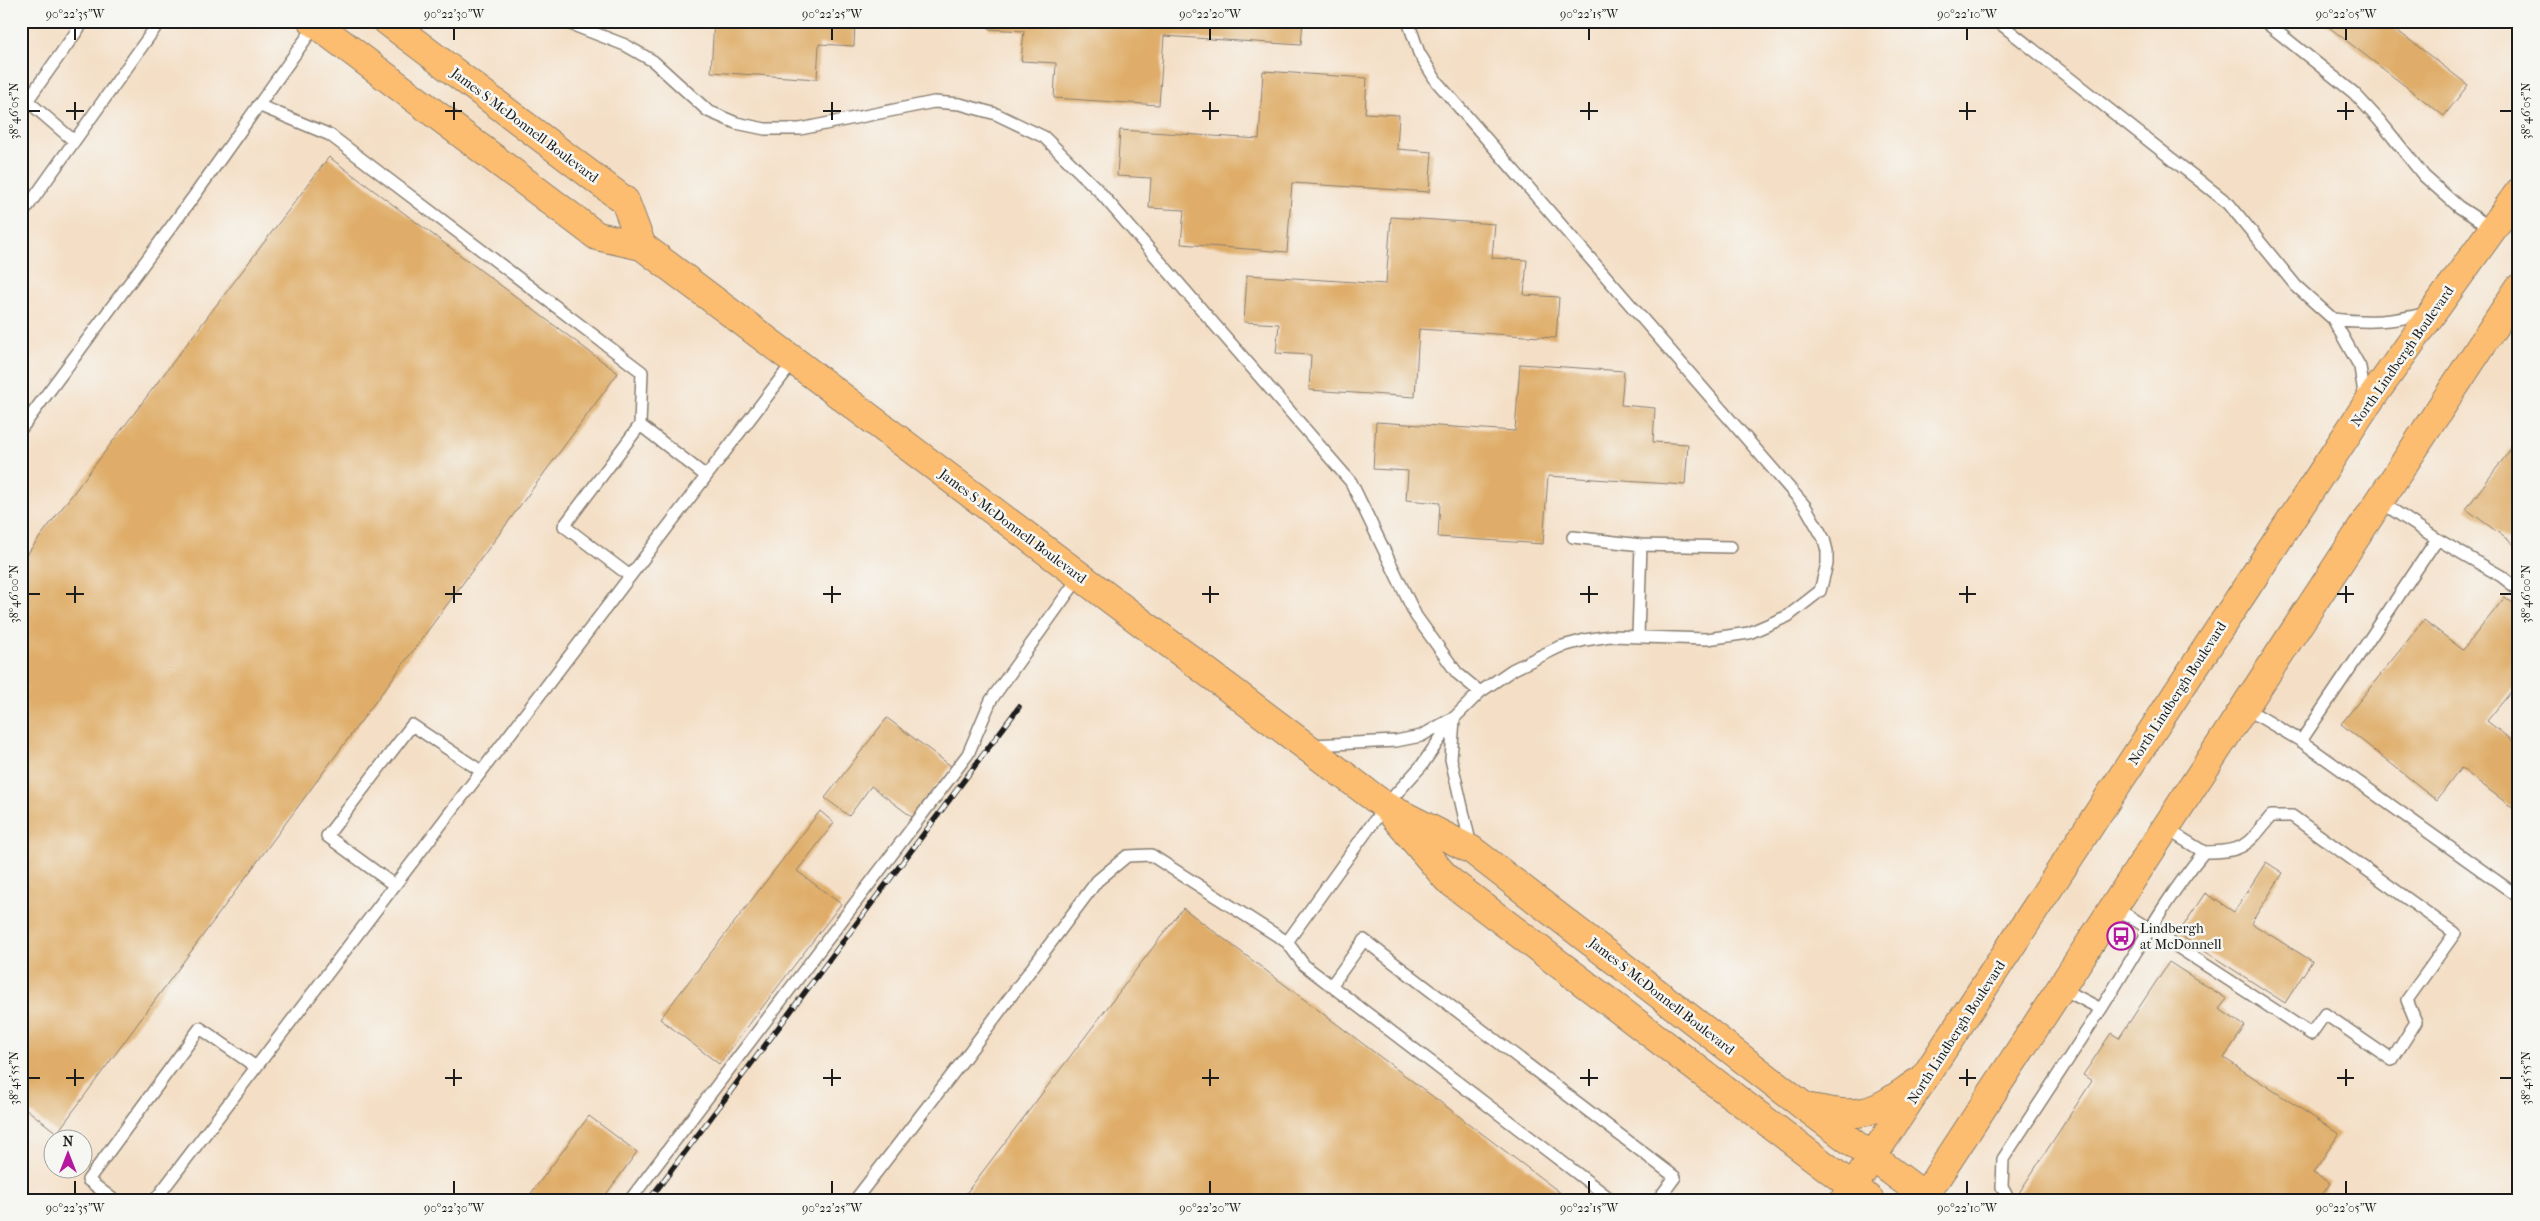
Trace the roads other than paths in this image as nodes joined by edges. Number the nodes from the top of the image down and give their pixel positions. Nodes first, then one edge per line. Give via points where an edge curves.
1 (84, 21) edge
2 (160, 21) edge
3 (387, 21) edge
4 (409, 21) edge
5 (563, 21) edge
6 (1408, 21) edge
7 (1997, 21) edge
8 (2264, 21) edge
9 (317, 22) edge
10 (419, 46) junction
11 (24, 99) edge
12 (258, 105) junction
13 (74, 141) junction
14 (2519, 192) edge
15 (21, 216) edge
16 (2493, 229) junction
17 (642, 246) junction
18 (2519, 288) edge
19 (2433, 311) junction
20 (2333, 319) junction
21 (794, 361) junction
22 (2366, 407) junction
23 (640, 425) junction
24 (21, 429) edge
25 (706, 476) junction
26 (2378, 501) junction
27 (1573, 537) dead end
28 (2437, 539) junction
29 (1641, 545) junction
30 (1731, 547) dead end
31 (630, 576) junction
32 (1080, 576) junction
33 (2519, 590) edge
34 (1638, 636) junction
35 (1480, 692) junction
36 (2243, 707) junction
37 (1455, 717) junction
38 (2302, 741) junction
39 (1305, 746) junction
40 (481, 771) junction
41 (1385, 806) junction
42 (2164, 827) junction
43 (1472, 850) junction
44 (2204, 852) junction
45 (394, 885) junction
46 (2519, 897) edge
47 (2112, 906) junction
48 (2151, 929) junction
49 (1287, 942) junction
50 (1331, 986) junction
51 (2060, 987) junction
52 (2101, 1009) junction
53 (256, 1067) junction
54 (1927, 1076) junction
55 (1805, 1107) junction
56 (1873, 1158) junction
57 (1855, 1195) edge
58 (1925, 1198) edge
59 (114, 1200) edge
60 (155, 1200) edge
61 (630, 1200) edge
62 (856, 1200) edge
63 (1612, 1200) edge
64 (1658, 1200) edge
65 (2009, 1200) edge

1 - 11 lane
2 - 13 lane
3 - 10 main road, James S McDonnell Boulevard
4 - 10 main road
5 - 35 lane via 625,45 653,61 708,112 736,123 765,129 800,129 934,102 960,104 996,114 1044,137 1098,190 1350,482 1416,616 1456,672
6 - 34 lane via 1419,53 1437,82 1785,480 1813,517 1824,539 1827,564 1820,591 1788,616 1749,633 1707,639
7 - 20 lane via 2229,204 2296,286
8 - 16 lane via 2354,93 2424,176 2459,207
9 - 12 lane
9 - 17 main road, James S McDonnell Boulevard via 598,236
10 - 17 main road, James S McDonnell Boulevard via 625,201
11 - 13 lane
12 - 23 lane via 330,135 642,372
12 - 24 lane
13 - 15 lane
14 - 16 main road, North Lindbergh Boulevard
16 - 19 main road, North Lindbergh Boulevard
17 - 21 main road, James S McDonnell Boulevard
18 - 26 main road
19 - 20 lane via 2369,323
19 - 22 main road, North Lindbergh Boulevard
20 - 22 lane via 2360,367
21 - 25 lane
21 - 32 main road, James S McDonnell Boulevard
22 - 54 main road, North Lindbergh Boulevard
23 - 25 lane
23 - 31 lane via 564,526
25 - 31 lane
26 - 28 lane
26 - 36 main road
27 - 29 lane
28 - 33 lane
28 - 38 lane
29 - 30 lane
29 - 34 lane
31 - 40 lane
32 - 39 main road, James S McDonnell Boulevard
32 - 61 lane via 991,700 968,754
34 - 35 lane via 1610,636 1559,648 1512,670
35 - 37 lane
36 - 38 lane
36 - 42 main road
37 - 39 lane via 1421,736 1396,741
37 - 41 lane via 1422,765
37 - 43 lane via 1451,759
38 - 46 lane
39 - 41 main road, James S McDonnell Boulevard
40 - 45 lane
40 - 45 lane via 412,725 327,836
41 - 43 main road, James S McDonnell Boulevard
41 - 49 lane
41 - 57 main road, James S McDonnell Boulevard via 1447,879
42 - 44 lane
42 - 47 main road
43 - 55 main road, James S McDonnell Boulevard
44 - 48 lane via 2184,876
44 - 48 lane via 2230,852 2250,842 2271,816 2292,816 2455,933 2407,1000 2416,1022 2392,1060 2325,1014 2311,1034
45 - 53 lane
47 - 48 lane
47 - 51 main road
48 - 52 lane
49 - 50 lane via 1304,965
49 - 62 lane via 1151,855 1127,856 1097,881
50 - 63 lane
50 - 64 lane via 1364,940 1675,1178
51 - 52 lane
51 - 58 main road
52 - 65 lane via 2003,1159 2002,1187
53 - 59 lane via 200,1028 88,1180
53 - 60 lane
54 - 55 main road via 1886,1103 1864,1112 1841,1113
54 - 56 main road, North Lindbergh Boulevard
55 - 56 main road, James S McDonnell Boulevard
56 - 57 main road, North Lindbergh Boulevard
56 - 58 main road, James S McDonnell Boulevard

